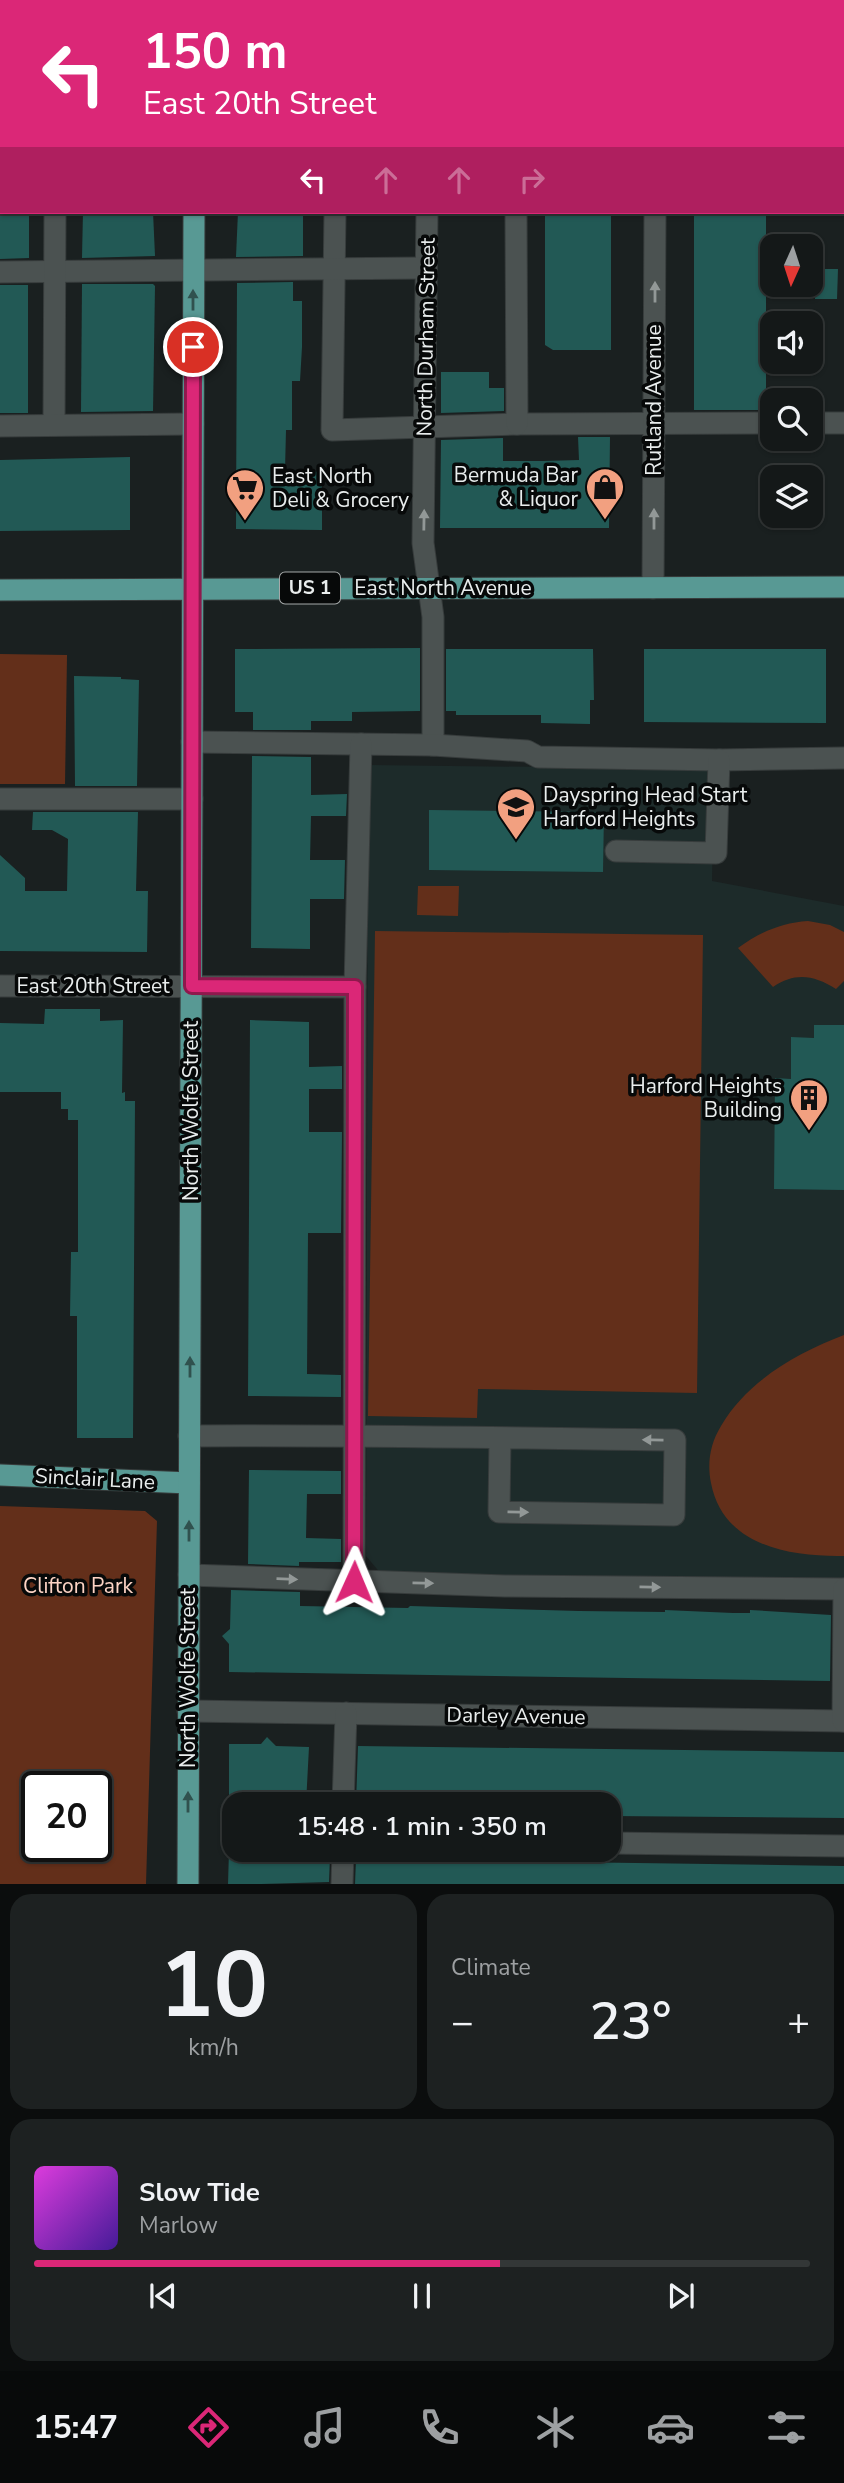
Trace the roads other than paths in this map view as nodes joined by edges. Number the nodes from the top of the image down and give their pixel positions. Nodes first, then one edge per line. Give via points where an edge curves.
1 (55, 214) edge
2 (194, 214) edge
3 (335, 214) edge
4 (427, 214) edge
5 (516, 214) edge
6 (655, 214) edge
7 (426, 268) junction
8 (334, 269) junction
9 (194, 270) junction
10 (54, 271) junction
11 (0, 272) edge
12 (823, 423) edge
13 (844, 423) edge
14 (193, 424) junction
15 (517, 424) junction
16 (654, 424) junction
17 (760, 424) edge
18 (54, 425) junction
19 (0, 426) edge
20 (425, 428) junction
21 (844, 587) edge
22 (428, 588) junction
23 (653, 588) junction
24 (192, 589) junction
25 (0, 590) edge
26 (192, 742) junction
27 (361, 744) junction
28 (433, 745) junction
29 (844, 758) edge
30 (719, 760) junction
31 (0, 799) edge
32 (192, 799) junction
33 (616, 851) dead end
34 (0, 986) edge
35 (192, 986) junction
36 (355, 987) junction
37 (189, 1436) junction
38 (356, 1436) junction
39 (500, 1438) junction
40 (0, 1475) edge
41 (189, 1483) junction
42 (189, 1575) junction
43 (354, 1582) junction
44 (844, 1590) edge
45 (188, 1711) junction
46 (346, 1713) junction
47 (844, 1721) edge
48 (343, 1792) edge
49 (621, 1843) edge
50 (844, 1846) edge
51 (342, 1862) edge
52 (188, 1884) edge
53 (342, 1884) edge

1 - 10 street
2 - 9 main road, North Wolfe Street
3 - 8 street
4 - 7 street, North Durham Street
5 - 15 street
16 -> 6 street, Rutland Avenue
7 - 8 street
7 - 20 street, North Durham Street
8 - 9 street
8 - 20 street via 332,430
9 - 10 street
14 -> 9 main road, North Wolfe Street
10 - 11 street
10 - 18 street
12 - 13 street
14 - 18 street
14 - 24 main road, North Wolfe Street
15 - 16 street
15 - 20 street
16 - 17 street
23 -> 16 street, Rutland Avenue
18 - 19 street
22 -> 20 street, North Durham Street via 423,542
21 - 23 main road, East North Avenue / US 1
22 - 23 main road, East North Avenue / US 1
22 - 24 main road, East North Avenue / US 1
22 - 28 street, North Durham Street via 433,617
24 - 25 main road, East North Avenue / US 1
24 - 26 main road, North Wolfe Street
26 - 27 street
26 - 32 main road, North Wolfe Street
27 - 28 street
27 - 36 street
28 - 30 street via 527,751 538,757
29 - 30 street
30 - 33 street via 716,853
31 - 32 street
32 - 35 main road, North Wolfe Street
34 - 35 street, East 20th Street
35 - 36 street, East 20th Street
37 -> 35 main road, North Wolfe Street
36 - 38 street
37 - 38 street
37 - 41 main road, North Wolfe Street
38 - 39 street
38 - 43 street
39 -> 39 street via 499,1512 674,1514 675,1440
40 - 41 main road, Sinclair Lane
42 -> 41 main road, North Wolfe Street
42 -> 43 street
42 - 45 main road, North Wolfe Street
43 -> 44 street
44 - 47 street
45 - 46 street, Darley Avenue
52 -> 45 main road, North Wolfe Street
46 - 47 street, Darley Avenue
46 - 48 street
49 - 50 street
51 - 53 street

